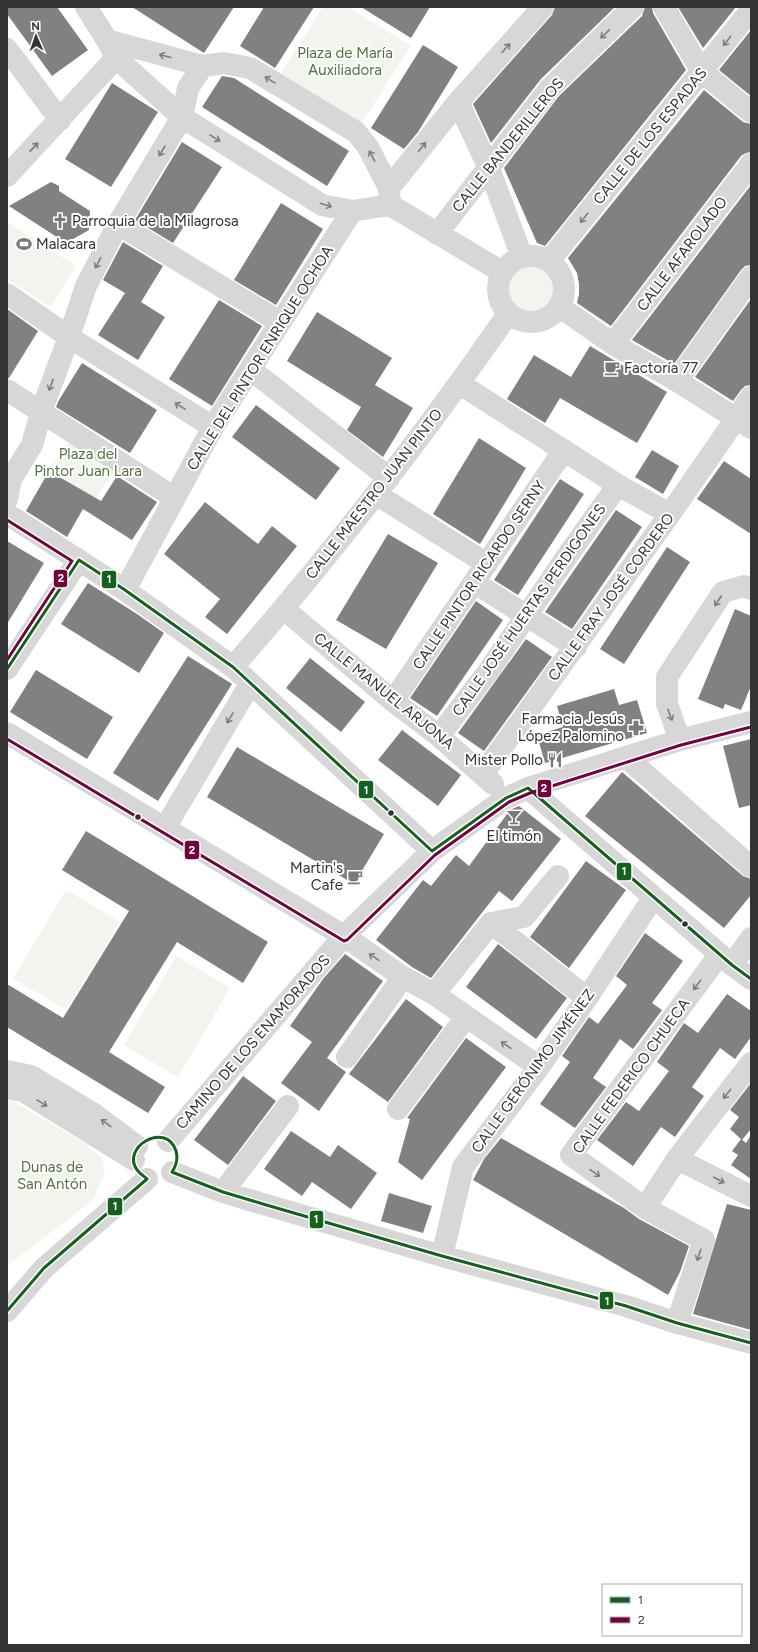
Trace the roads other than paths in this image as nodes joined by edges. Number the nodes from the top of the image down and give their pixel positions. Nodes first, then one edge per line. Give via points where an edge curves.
1 (86, 7) edge
2 (543, 7) edge
3 (633, 7) edge
4 (664, 7) edge
5 (751, 10) edge
6 (7, 49) edge
7 (111, 49) junction
8 (203, 66) junction
9 (702, 72) junction
10 (458, 102) junction
11 (751, 112) edge
12 (182, 117) junction
13 (60, 120) junction
14 (751, 164) edge
15 (489, 168) junction
16 (7, 176) edge
17 (389, 196) junction
18 (352, 211) junction
19 (118, 224) junction
20 (437, 234) junction
21 (522, 257) junction
22 (549, 261) junction
23 (502, 272) junction
24 (751, 277) edge
25 (7, 294) edge
26 (560, 307) junction
27 (508, 314) junction
28 (280, 322) junction
29 (69, 337) junction
30 (613, 344) junction
31 (250, 370) junction
32 (677, 381) junction
33 (460, 384) junction
34 (7, 390) edge
35 (751, 397) edge
36 (41, 412) junction
37 (743, 423) edge
38 (213, 427) junction
39 (564, 450) junction
40 (618, 485) junction
41 (382, 486) junction
42 (175, 498) junction
43 (7, 499) edge
44 (7, 514) edge
45 (670, 514) junction
46 (79, 560) junction
47 (487, 564) junction
48 (475, 583) junction
49 (125, 590) junction
50 (751, 590) edge
51 (284, 609) junction
52 (526, 616) junction
53 (576, 647) junction
54 (233, 667) junction
55 (7, 669) edge
56 (250, 684) junction
57 (393, 701) junction
58 (751, 722) edge
59 (7, 733) edge
60 (439, 736) junction
61 (680, 740) junction
62 (627, 758) junction
63 (483, 774) junction
64 (528, 788) junction
65 (506, 798) junction
66 (165, 828) junction
67 (432, 851) junction
68 (751, 867) edge
69 (558, 876) dead end
70 (653, 898) junction
71 (491, 924) junction
72 (344, 936) junction
73 (751, 938) edge
74 (726, 960) junction
75 (403, 977) junction
76 (751, 979) edge
77 (434, 994) junction
78 (587, 998) junction
79 (466, 1017) junction
80 (347, 1057) dead end
81 (751, 1063) edge
82 (539, 1067) junction
83 (7, 1071) edge
84 (7, 1088) edge
85 (288, 1106) dead end
86 (398, 1109) dead end
87 (168, 1141) junction
88 (136, 1153) junction
89 (677, 1159) junction
90 (172, 1172) junction
91 (147, 1179) junction
92 (223, 1192) junction
93 (751, 1196) edge
94 (645, 1208) junction
95 (442, 1256) junction
96 (7, 1311) edge
97 (677, 1323) junction
98 (751, 1343) edge

1 - 7 street
10 -> 2 street
3 -> 15 street, CALLE BANDERILLEROS via 550,88
4 - 9 street
5 -> 9 street, CALLE DE LOS ESPADAS
6 - 13 street
8 -> 7 street
7 - 12 street
7 - 13 street
8 - 12 street via 188,88
17 -> 8 street via 368,147 356,132 250,68 224,63
9 - 11 street
9 -> 22 street, CALLE DE LOS ESPADAS
10 - 15 street
17 -> 10 street
12 -> 18 street via 322,205
12 -> 19 street
16 -> 13 street
14 - 30 street, CALLE AFAROLADO
15 - 20 street, CALLE BANDERILLEROS
15 - 21 street
17 - 18 street
17 - 20 street
18 - 28 street, CALLE DEL PINTOR ENRIQUE OCHOA
19 - 28 street
19 -> 29 street via 86,286
20 - 23 street
21 - 22 street via 541,257
21 - 23 street
22 - 26 street via 557,268 565,287
23 - 27 street via 498,283 498,295 501,306
24 - 32 street
25 - 29 street
26 - 27 street via 542,322 518,321
26 - 30 street
27 - 33 street, CALLE MAESTRO JUAN PINTO
28 - 31 street, CALLE DEL PINTOR ENRIQUE OCHOA
29 -> 36 street
38 -> 29 street
30 - 32 street
31 - 38 street, CALLE DEL PINTOR ENRIQUE OCHOA
31 - 41 street
32 - 37 street
33 - 39 street
33 - 41 street, CALLE MAESTRO JUAN PINTO
34 - 36 street
35 - 37 street, CALLE FRAY JOSÉ CORDERO
36 - 42 street
36 - 43 street via 32,445 11,479
37 - 45 street, CALLE FRAY JOSÉ CORDERO
38 - 42 street, CALLE DEL PINTOR ENRIQUE OCHOA
39 - 40 street
39 - 47 street, CALLE PINTOR RICARDO SERNY
40 - 45 street
40 - 52 street, CALLE JOSÉ HUERTAS PERDIGONES
41 - 47 street
41 - 51 street, CALLE MAESTRO JUAN PINTO
42 - 49 street, CALLE DEL PINTOR ENRIQUE OCHOA
44 - 46 street
45 - 53 street, CALLE FRAY JOSÉ CORDERO
46 - 49 street
46 - 55 street
47 - 48 street, CALLE PINTOR RICARDO SERNY
48 - 52 street
48 - 57 street, CALLE PINTOR RICARDO SERNY
49 - 54 street
50 -> 61 street via 744,586 723,592 667,677 666,704
51 - 54 street, CALLE MAESTRO JUAN PINTO
51 - 57 street, CALLE MANUEL ARJONA
52 - 53 street
52 - 60 street, CALLE JOSÉ HUERTAS PERDIGONES
53 - 63 street, CALLE FRAY JOSÉ CORDERO
54 - 56 street
56 -> 66 street
56 - 67 street
57 - 60 street, CALLE MANUEL ARJONA
58 - 61 street, CAMINO DE LOS ENAMORADOS
59 - 66 street
60 - 63 street, CALLE MANUEL ARJONA
61 - 62 street, CAMINO DE LOS ENAMORADOS
62 - 64 street, CAMINO DE LOS ENAMORADOS
62 - 68 street
63 - 65 street, CALLE MANUEL ARJONA
64 - 65 street, CAMINO DE LOS ENAMORADOS
64 - 70 street
65 - 67 street, CAMINO DE LOS ENAMORADOS
66 - 72 street
67 - 72 street, CAMINO DE LOS ENAMORADOS
69 - 71 street via 524,917
70 - 74 street
70 - 78 street, CALLE GERÓNIMO JIMÉNEZ
71 - 77 street
71 - 78 street
75 -> 72 street
72 - 87 street, CAMINO DE LOS ENAMORADOS
73 - 74 street
74 - 76 street
74 -> 94 street, CALLE FEDERICO CHUECA via 571,1155
75 - 77 street
75 - 80 street
77 - 79 street
78 - 82 street, CALLE GERÓNIMO JIMÉNEZ
82 -> 79 street
79 - 86 street
81 -> 89 street
82 - 95 street, CALLE GERÓNIMO JIMÉNEZ via 463,1167
88 -> 83 street via 94,1114 31,1076
84 -> 88 street via 23,1091
85 - 92 street
87 - 88 street via 155,1137 142,1141
87 - 90 street via 173,1146 177,1160
88 - 91 street via 138,1171
89 -> 93 street
89 - 94 street
90 - 91 street via 160,1180
90 - 92 street
91 - 96 street via 44,1268
92 - 95 street
94 -> 97 street, CALLE FEDERICO CHUECA via 704,1240
95 - 97 street via 626,1306
97 - 98 street

